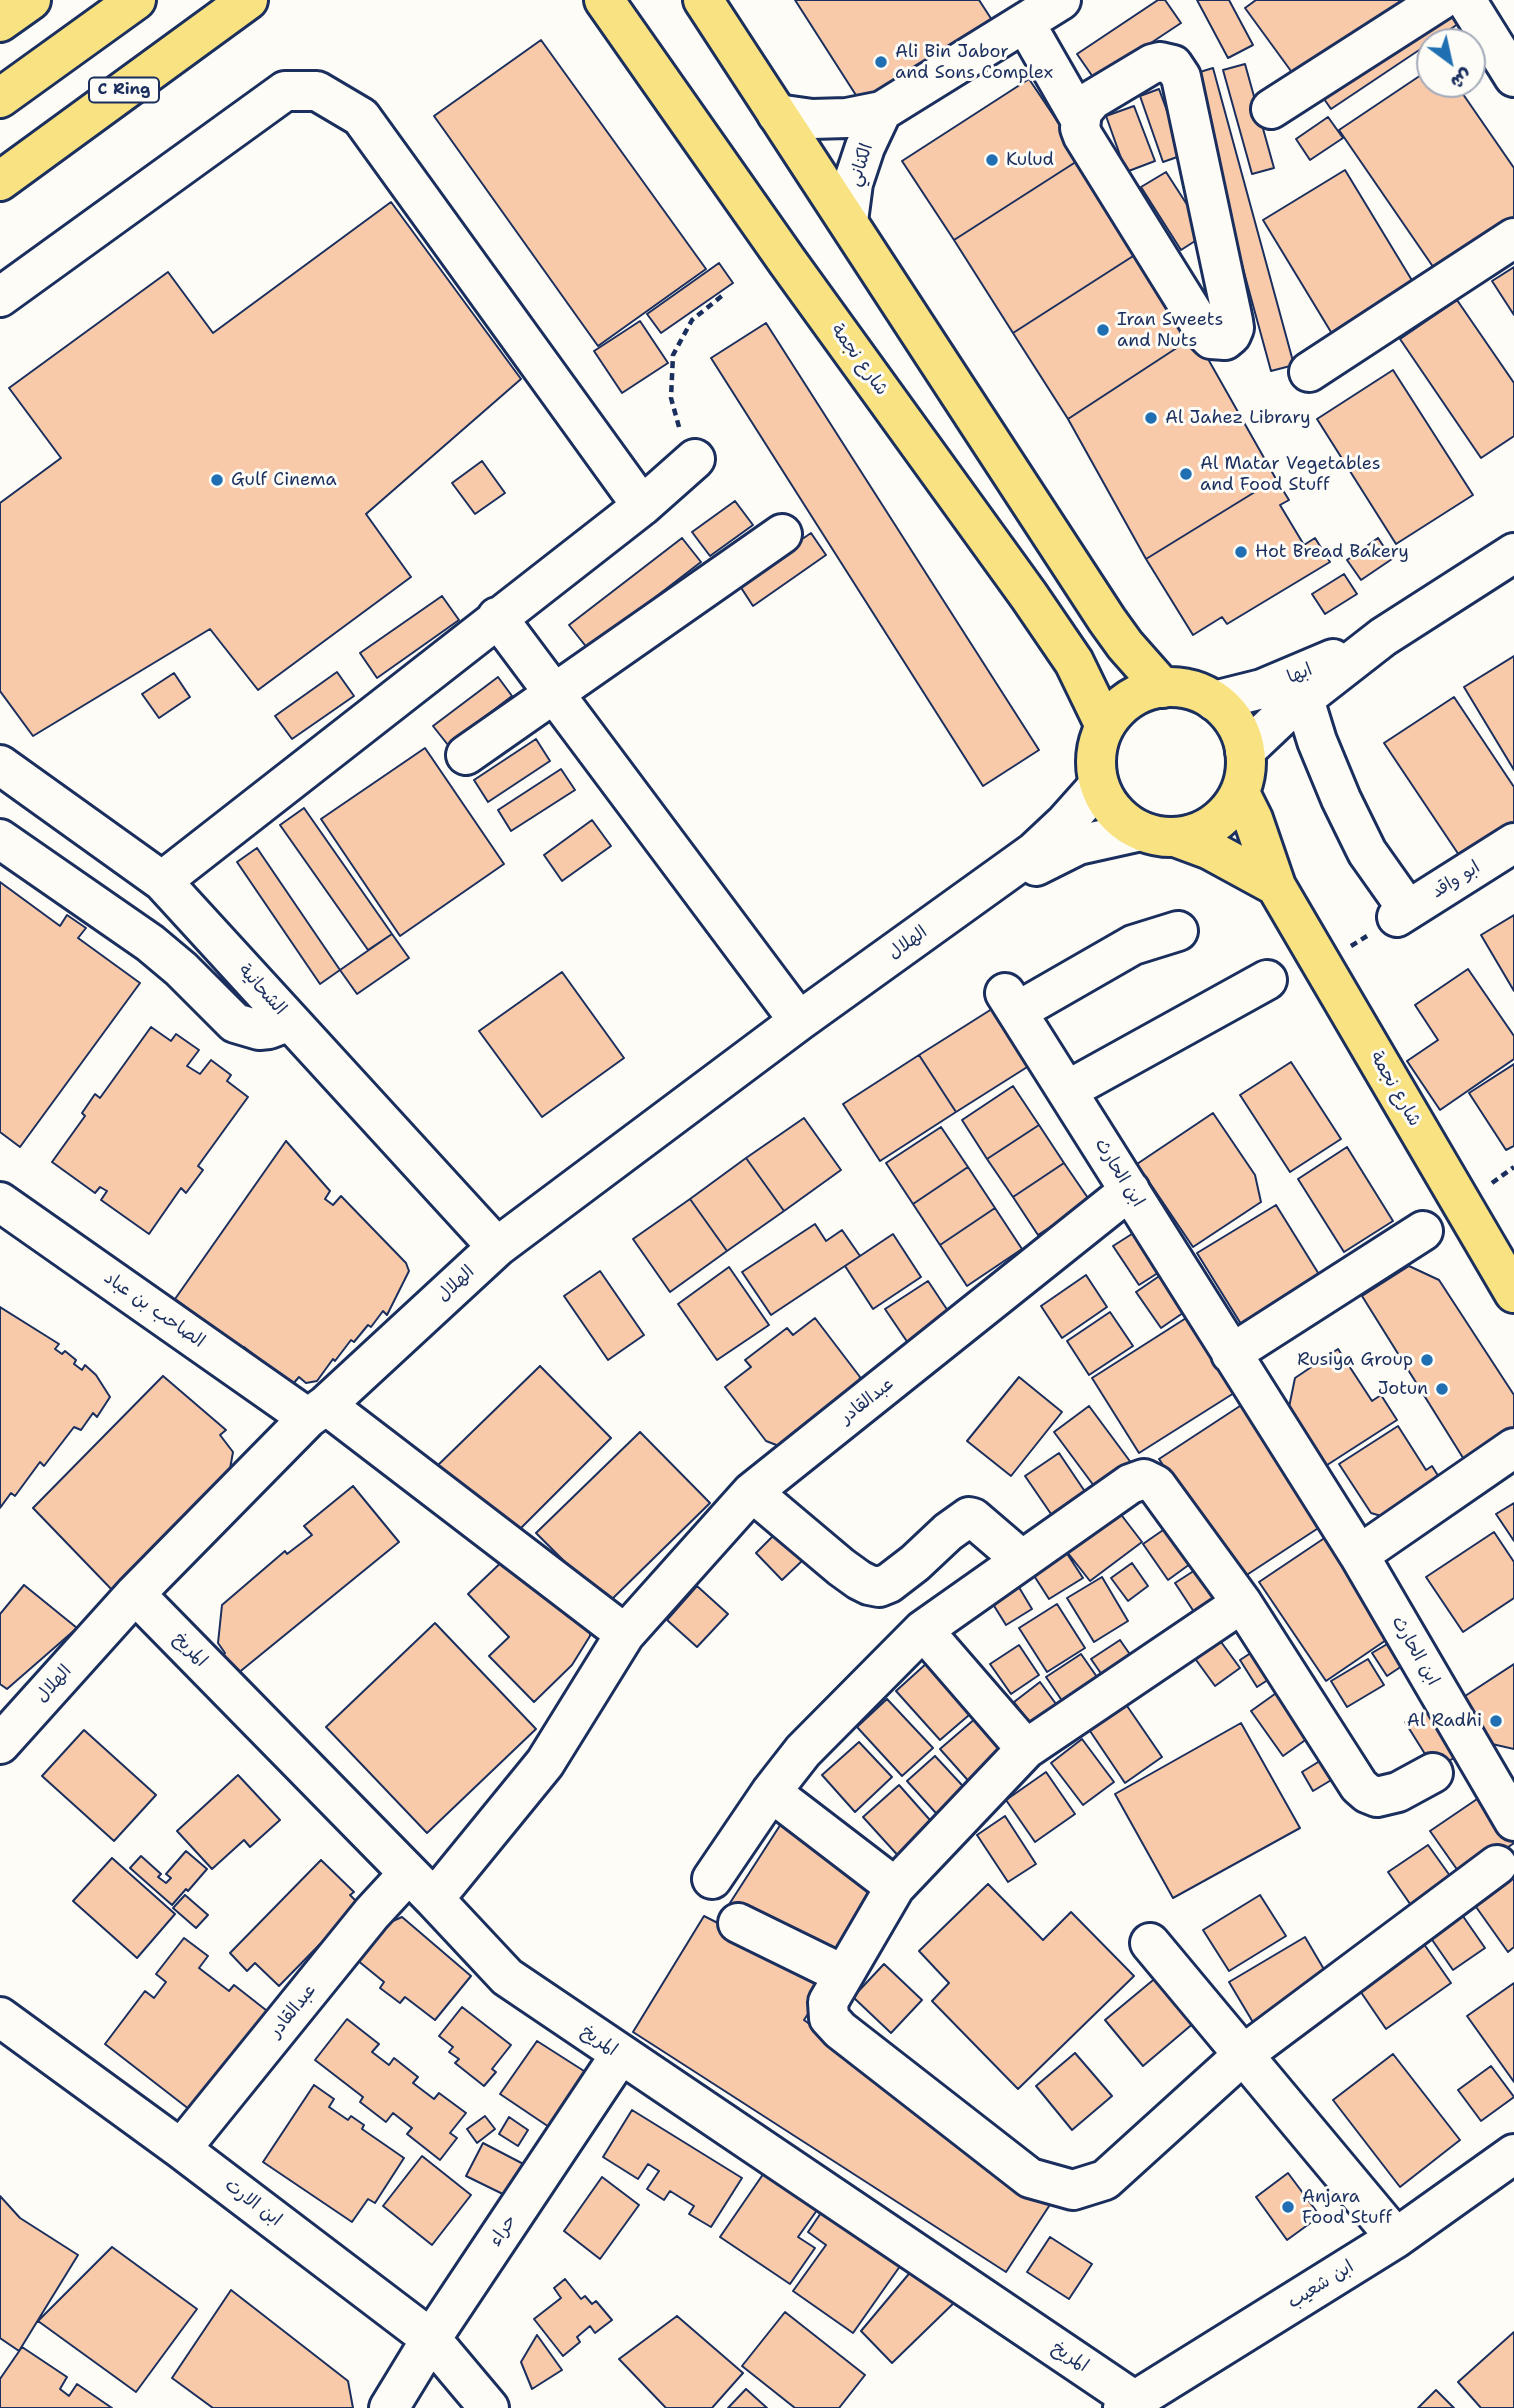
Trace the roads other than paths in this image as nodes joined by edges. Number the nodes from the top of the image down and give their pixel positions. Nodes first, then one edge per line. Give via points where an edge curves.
1 (31, 0) edge
2 (136, 0) edge
3 (248, 0) edge
4 (604, 0) edge
5 (703, 0) edge
6 (1441, 0) edge
7 (1466, 0) edge
8 (1042, 12) edge
9 (0, 22) edge
10 (1514, 77) edge
11 (0, 98) edge
12 (1271, 109) dead end
13 (1086, 110) junction
14 (882, 111) junction
15 (777, 114) junction
16 (0, 181) edge
17 (848, 221) junction
18 (1514, 237) edge
19 (0, 298) edge
20 (1309, 372) dead end
21 (695, 458) road end
22 (642, 506) junction
23 (782, 534) dead end
24 (1514, 553) edge
25 (497, 617) junction
26 (1382, 637) junction
27 (1163, 688) junction
28 (553, 692) junction
29 (1304, 699) junction
30 (1214, 701) junction
31 (1105, 726) junction
32 (1245, 751) junction
33 (466, 755) dead end
34 (0, 765) edge
35 (1099, 785) junction
36 (1240, 793) junction
37 (1158, 834) junction
38 (0, 839) edge
39 (1514, 843) edge
40 (162, 881) junction
41 (1276, 886) junction
42 (974, 895) junction
43 (1178, 931) dead end
44 (1267, 980) dead end
45 (290, 1021) junction
46 (799, 1021) junction
47 (1068, 1090) junction
48 (1130, 1189) junction
49 (0, 1202) edge
50 (1423, 1231) dead end
51 (497, 1247) junction
52 (1514, 1293) edge
53 (1231, 1353) junction
54 (317, 1411) junction
55 (1514, 1448) edge
56 (752, 1492) junction
57 (1359, 1555) junction
58 (1022, 1560) junction
59 (135, 1594) junction
60 (1242, 1603) junction
61 (923, 1630) junction
62 (625, 1634) junction
63 (0, 1744) edge
64 (1026, 1749) junction
65 (1433, 1773) dead end
66 (1502, 1777) edge
67 (771, 1792) junction
68 (1514, 1821) edge
69 (1497, 1865) dead end
70 (712, 1879) dead end
71 (421, 1886) junction
72 (895, 1887) junction
73 (738, 1923) dead end
74 (1150, 1943) dead end
75 (842, 1974) junction
76 (0, 2017) edge
77 (1244, 2054) junction
78 (620, 2056) junction
79 (181, 2149) junction
80 (1514, 2154) edge
81 (1396, 2238) junction
82 (432, 2339) junction
83 (1129, 2404) edge
84 (389, 2408) edge
85 (489, 2408) edge

1 - 9 main road
2 - 11 main road
3 - 16 main road, C Ring
4 - 31 main road, شارع نجمة via 1030,596 1074,662
5 - 15 main road
6 - 12 street
7 - 10 street
8 - 13 street
8 - 14 street, الكناني
13 - 13 street via 1083,136 1206,334 1224,340 1231,335 1233,321 1178,70 1167,62 1152,64
14 - 15 street, الكناني via 847,118
14 - 17 street, الكناني via 853,183
15 - 17 main road
17 - 27 main road via 1107,620
18 - 20 street
19 - 22 street via 285,91 317,91 360,117
21 - 22 street
22 - 25 street
23 - 28 street
24 - 26 street, ابها
25 - 28 street
25 - 40 street
26 - 29 street, ابها
26 - 30 street, ابها via 1262,690
27 - 30 main road via 1190,690
27 - 31 main road via 1130,700
28 - 33 street
28 - 46 street
29 - 32 street, ابها
29 - 39 street, ابو واقد via 1341,799 1403,913
30 - 32 main road via 1229,714
31 - 35 main road via 1096,755
32 - 36 main road
34 - 40 street, الشحانية
35 - 37 main road via 1105,800 1127,824
35 - 42 street, الهلال via 1034,852
36 - 37 main road via 1214,824 1195,833
36 - 41 main road, شارع نجمة
37 - 41 main road, شارع نجمة via 1210,849
37 - 42 street, الهلال via 1078,845
38 - 45 street via 150,943 235,1023 259,1030
40 - 45 street, الشحانية
41 - 52 main road, شارع نجمة
42 - 46 street, الهلال
43 - 47 street, ابن الحارث via 1133,946 1012,1002
44 - 47 street
45 - 51 street, الشحانية
46 - 51 street, الهلال
47 - 48 street, ابن الحارث
48 - 53 street, ابن الحارث
48 - 56 street, عبدالقادر
49 - 54 street, الصاحب بن عباد
50 - 53 street
51 - 54 street, الهلال
53 - 57 street, ابن الحارث
54 - 59 street, الهلال
54 - 62 street
55 - 57 street
56 - 58 street via 869,1585 888,1583 969,1517
56 - 62 street, عبدالقادر
57 - 66 street, ابن الحارث
58 - 60 street via 1130,1484 1144,1479 1156,1485
58 - 61 street
59 - 63 street, الهلال
59 - 71 street, المريخ
60 - 64 street
60 - 65 street via 1359,1786 1377,1797 1398,1792
61 - 64 street
61 - 67 street via 803,1751
62 - 71 street, عبدالقادر via 544,1763
64 - 72 street
66 - 68 street, ابن الحارث
67 - 70 street
67 - 72 street
69 - 77 street
71 - 78 street, المريخ via 507,1977
71 - 79 street, عبدالقادر via 372,1913
72 - 75 street
73 - 75 street
74 - 77 street
75 - 77 street via 828,2002 829,2018 840,2030 1030,2178 1073,2190 1105,2180
76 - 79 street, ابن الارت
77 - 81 street
78 - 82 street, حراء
78 - 83 street, المريخ
79 - 82 street, ابن الارت
80 - 81 street, ابن شعيب
81 - 83 street, ابن شعيب
82 - 84 street, حراء
82 - 85 street, ابن الارت

